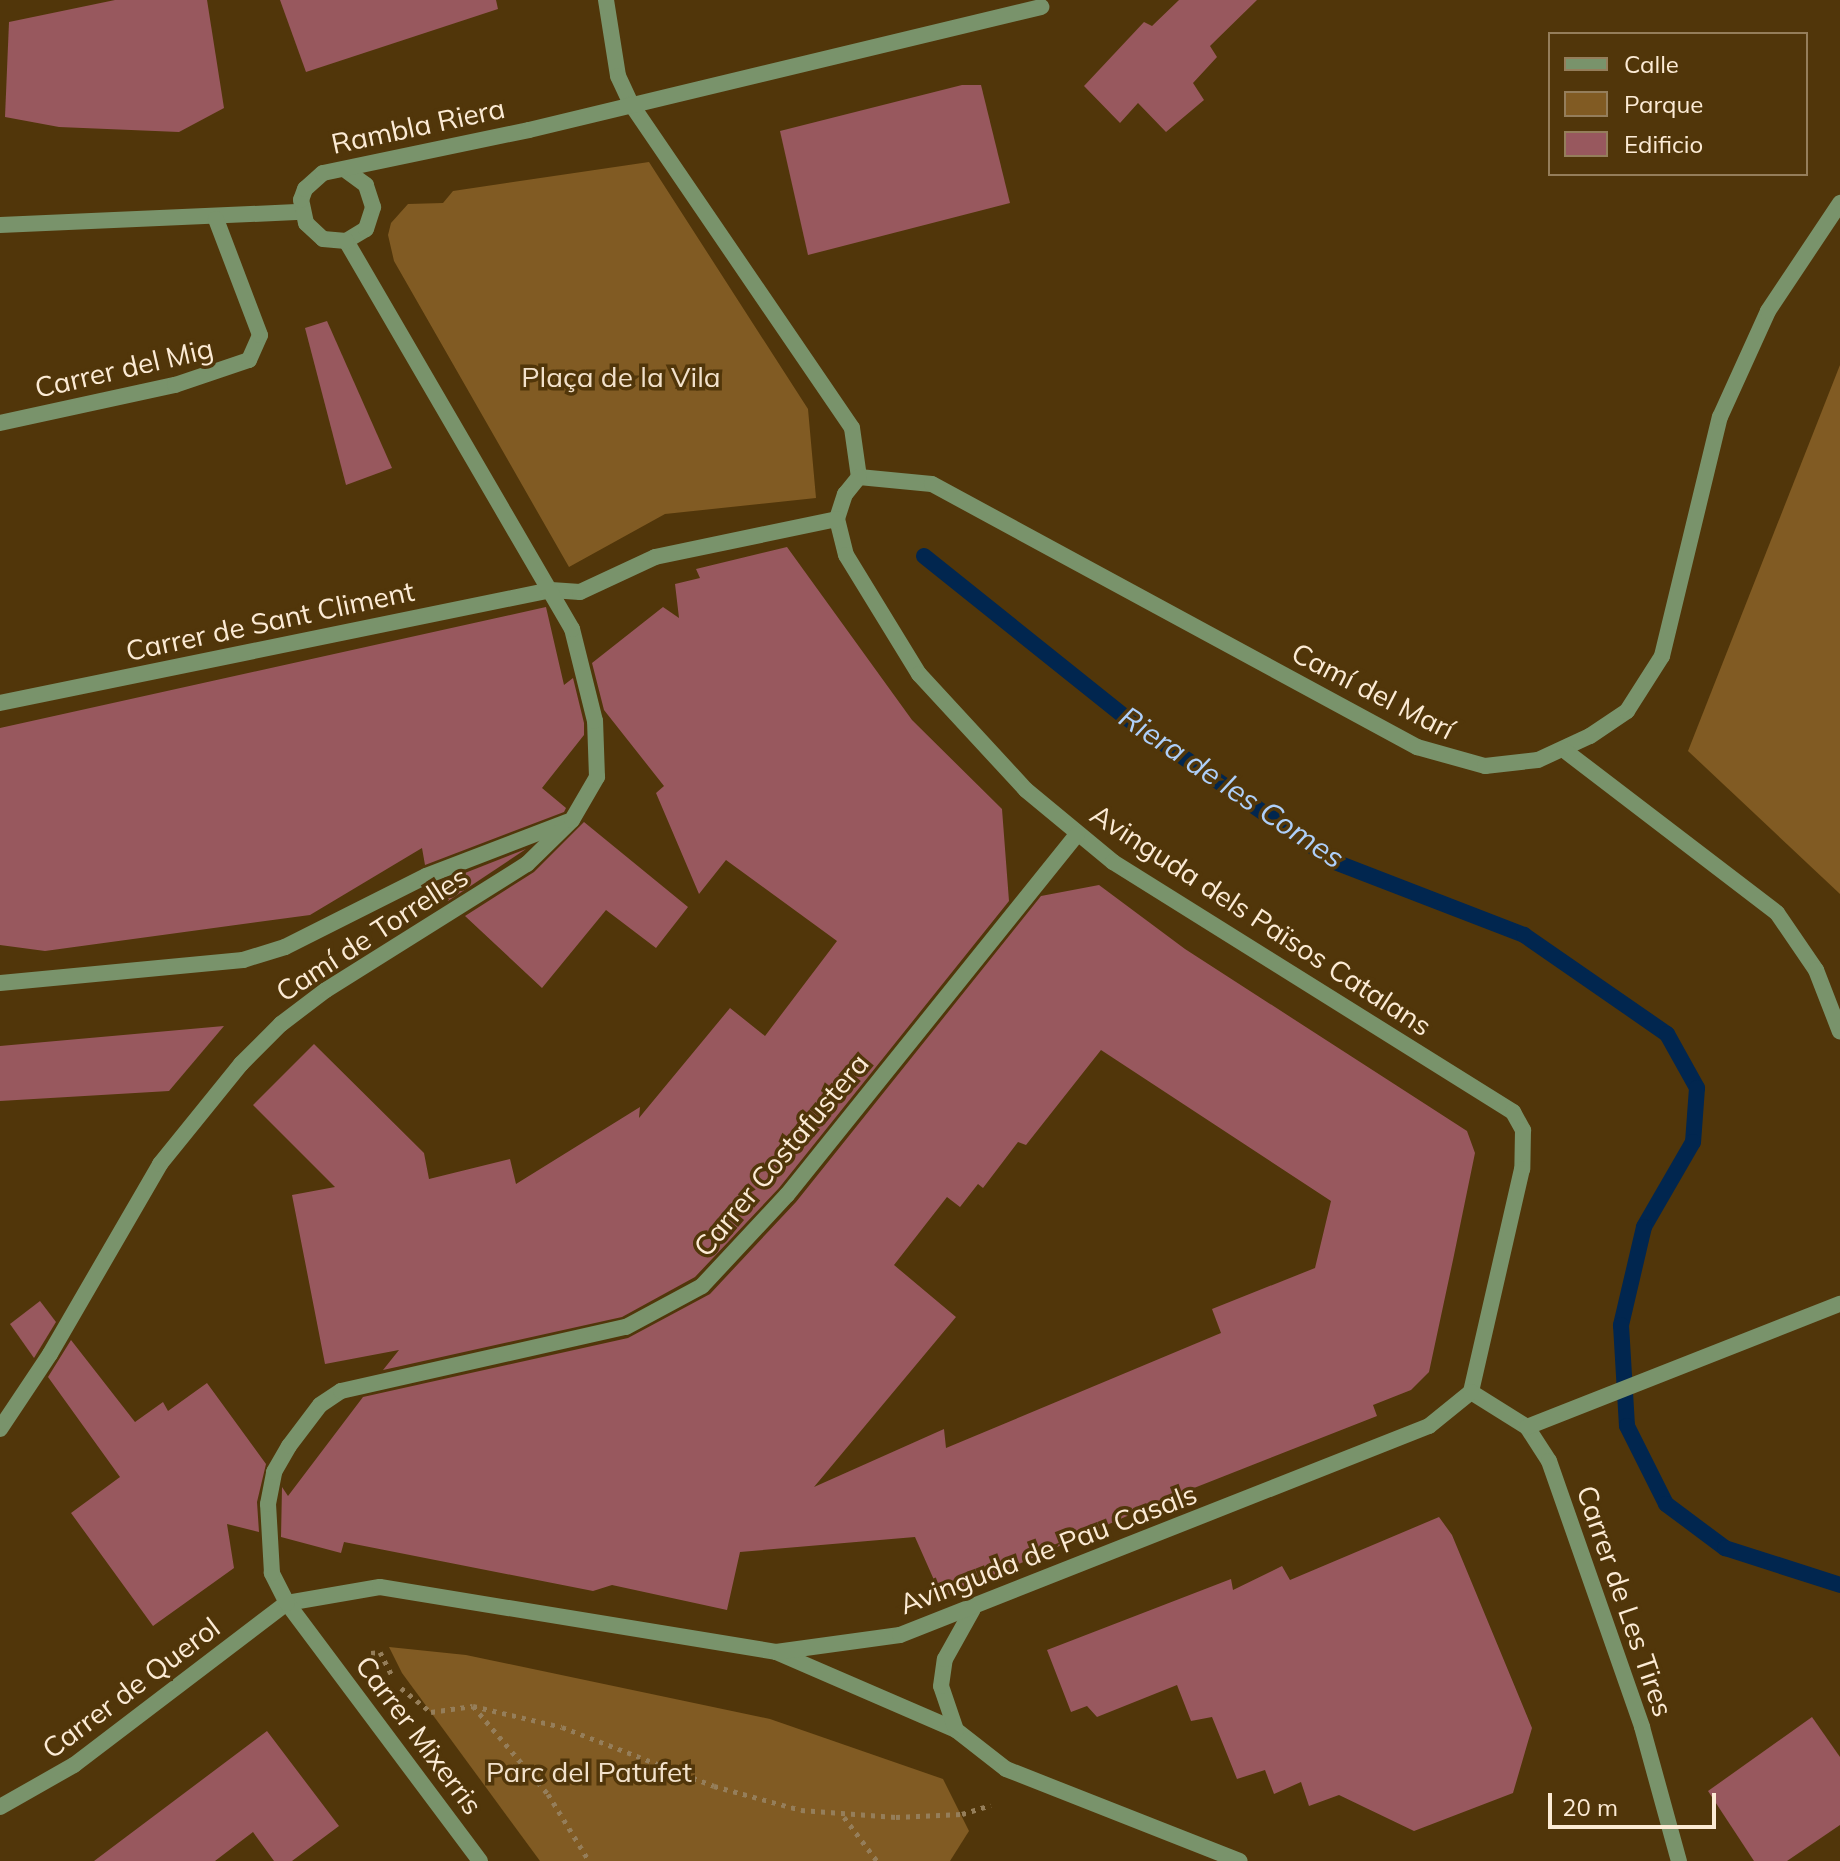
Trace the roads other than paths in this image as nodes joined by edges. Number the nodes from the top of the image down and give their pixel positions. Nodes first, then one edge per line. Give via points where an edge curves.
1 (606, 0) edge
2 (1041, 7) dead end
3 (631, 104) junction
4 (347, 171) junction
5 (1840, 203) edge
6 (302, 212) junction
7 (216, 219) junction
8 (0, 225) edge
9 (346, 241) junction
10 (0, 423) edge
11 (859, 477) junction
12 (837, 519) junction
13 (551, 590) junction
14 (0, 703) edge
15 (1564, 750) junction
16 (572, 820) junction
17 (1077, 834) junction
18 (0, 983) edge
19 (1840, 1032) edge
20 (1840, 1304) edge
21 (1471, 1392) junction
22 (1527, 1427) junction
23 (0, 1429) edge
24 (287, 1603) junction
25 (974, 1608) junction
26 (776, 1652) junction
27 (956, 1730) junction
28 (0, 1807) edge
29 (480, 1861) edge
30 (1239, 1861) edge
31 (1679, 1861) edge

1 - 3 street via 615,66
2 - 3 street, Rambla Riera
3 - 4 street, Rambla Riera
3 - 11 street via 852,428
4 - 6 street, Rambla Riera via 313,179 305,189
4 - 9 street via 366,185 373,207 366,229
5 - 15 street, Camí del Marí via 1768,311 1720,417 1662,656 1627,711
6 - 7 street
6 - 9 street via 313,233
7 - 8 street
7 - 10 street, Carrer del Mig via 260,335 249,360 175,385
9 - 13 street
11 - 12 street via 845,494
11 - 15 street, Camí del Marí via 932,484 1417,747 1485,766 1512,765
12 - 13 street via 655,557 580,592
12 - 17 street, Avinguda dels Països Catalans via 846,555 919,674 978,742
13 - 14 street, Carrer de Sant Climent
13 - 16 street, Camí de Torrelles via 581,656 600,752 597,777
15 - 19 street via 1777,913 1816,970
16 - 18 street via 426,876 285,947 243,960
16 - 23 street, Camí de Torrelles via 527,864 303,1007 241,1064 160,1164 50,1354
17 - 21 street, Avinguda dels Països Catalans via 1513,1112 1523,1130 1522,1169
17 - 24 street, Carrer Costafustera via 787,1195 702,1286 626,1327 377,1380 341,1391 320,1405 302,1424 274,1472 268,1504 272,1573
20 - 22 street
21 - 22 street, Carrer de Les Tires
21 - 25 street, Avinguda de Pau Casals via 1429,1426
22 - 31 street, Carrer de Les Tires via 1549,1461 1642,1727
24 - 26 street, Avinguda de Pau Casals via 380,1587
24 - 28 street, Carrer de Querol via 74,1765
24 - 29 street, Carrer Mixerris
25 - 26 street, Avinguda de Pau Casals via 900,1635
25 - 27 street via 945,1659 941,1686
26 - 27 street
27 - 30 street via 1006,1769

